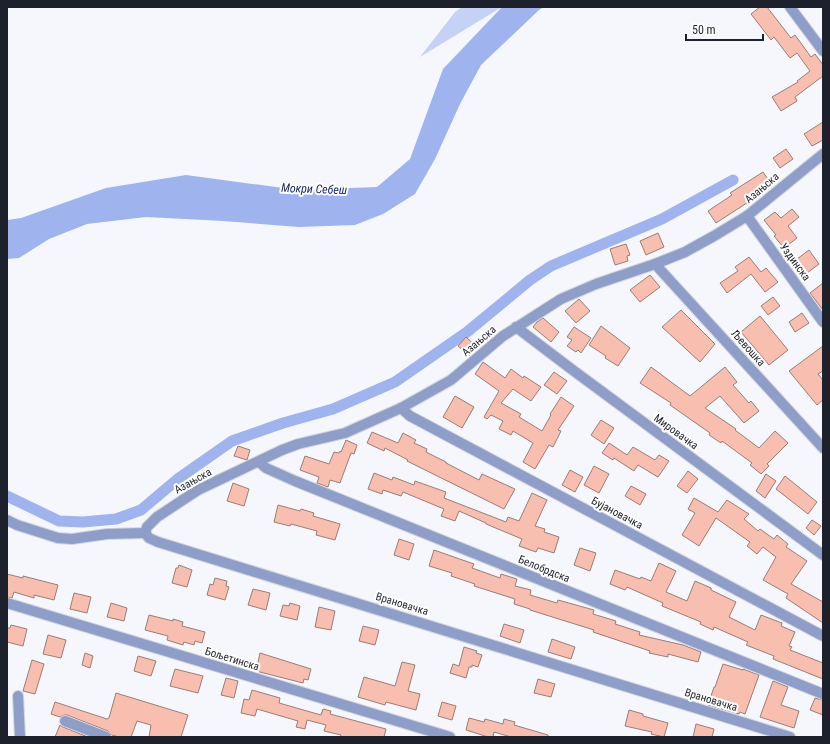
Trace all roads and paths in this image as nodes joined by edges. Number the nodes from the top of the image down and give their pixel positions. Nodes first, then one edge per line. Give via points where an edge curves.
1 (790, 7) edge
2 (823, 51) edge
3 (823, 154) edge
4 (747, 216) junction
5 (655, 264) junction
6 (823, 322) edge
7 (516, 327) junction
8 (401, 408) junction
9 (823, 448) edge
10 (260, 462) junction
11 (7, 520) edge
12 (145, 533) junction
13 (823, 555) edge
14 (7, 603) edge
15 (823, 636) edge
16 (823, 694) edge
17 (18, 696) dead end
18 (65, 721) dead end
19 (20, 737) edge
20 (106, 737) edge
21 (450, 737) edge
22 (790, 737) edge

1 - 2 street
3 - 4 street, Азањска
4 - 5 street, Азањска via 685,252
4 - 6 street, Уздинска
5 - 7 street, Азањска via 578,290
5 - 9 street, Љевошка
7 - 8 street, Азањска via 451,380
7 - 13 street, Мировачка
8 - 10 street, Азањска via 345,433 298,444
8 - 15 street, Бујановачка via 417,420
10 - 12 street, Азањска via 198,490 156,517
10 - 16 street, Белобрдска via 266,468 295,481
11 - 12 street via 58,538
12 - 22 street, Врановачка via 158,542
14 - 21 street, Бољетинска
17 - 19 street
18 - 20 street

